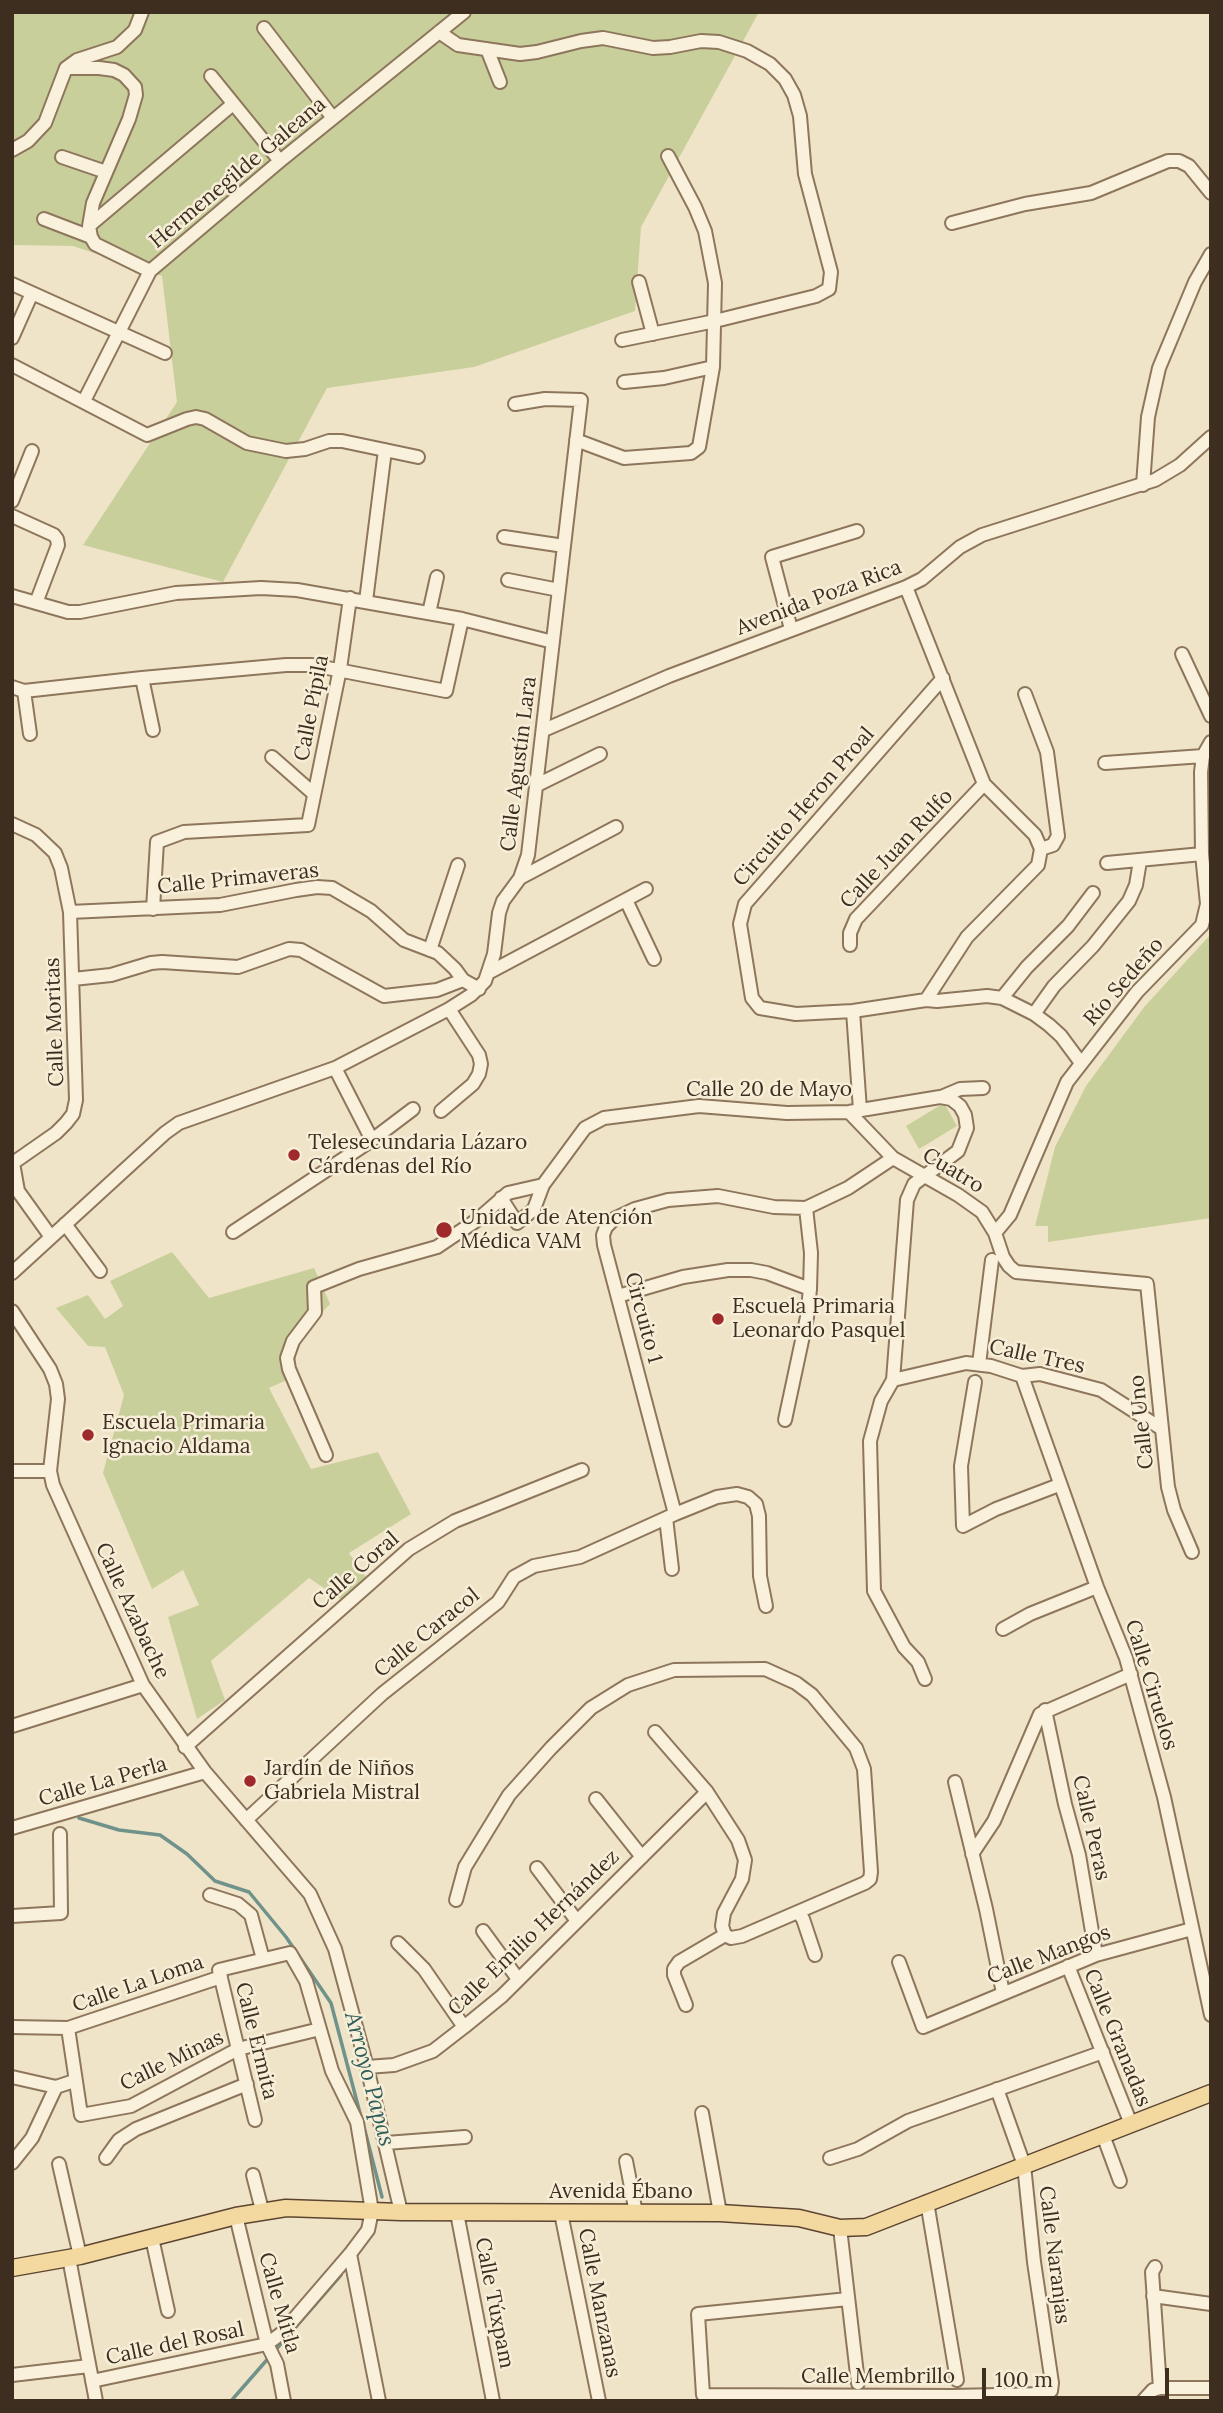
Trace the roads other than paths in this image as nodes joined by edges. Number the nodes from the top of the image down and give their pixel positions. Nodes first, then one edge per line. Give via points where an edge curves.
1 (142, 12) edge
2 (464, 12) edge
3 (264, 28) dead end
4 (439, 32) junction
5 (487, 49) junction
6 (66, 68) junction
7 (211, 76) dead end
8 (499, 82) dead end
9 (233, 104) junction
10 (333, 118) junction
11 (12, 150) edge
12 (668, 156) dead end
13 (62, 157) dead end
14 (281, 161) junction
15 (106, 172) junction
16 (1211, 192) edge
17 (44, 219) dead end
18 (952, 223) dead end
19 (90, 232) junction
20 (1211, 254) edge
21 (150, 271) junction
22 (639, 282) dead end
23 (12, 284) edge
24 (32, 293) junction
25 (715, 321) junction
26 (120, 332) junction
27 (653, 334) junction
28 (12, 338) edge
29 (621, 340) dead end
30 (165, 353) dead end
31 (12, 365) edge
32 (713, 367) junction
33 (624, 382) dead end
34 (85, 401) junction
35 (515, 404) dead end
36 (576, 440) junction
37 (1210, 441) edge
38 (385, 450) junction
39 (32, 451) dead end
40 (418, 457) dead end
41 (1143, 485) junction
42 (12, 501) edge
43 (12, 516) edge
44 (857, 531) dead end
45 (504, 537) dead end
46 (564, 547) junction
47 (437, 577) dead end
48 (508, 580) dead end
49 (906, 587) junction
50 (559, 590) junction
51 (12, 596) edge
52 (350, 598) junction
53 (366, 601) junction
54 (36, 603) junction
55 (429, 613) junction
56 (462, 619) junction
57 (791, 629) junction
58 (553, 642) junction
59 (1181, 654) dead end
60 (340, 669) junction
61 (142, 678) junction
62 (943, 678) junction
63 (18, 689) edge
64 (1024, 694) dead end
65 (1211, 716) edge
66 (153, 730) dead end
67 (544, 730) junction
68 (30, 733) dead end
69 (1211, 742) edge
70 (600, 754) dead end
71 (1203, 756) junction
72 (272, 757) dead end
73 (1105, 763) dead end
74 (984, 784) junction
75 (537, 785) junction
76 (314, 794) junction
77 (12, 824) edge
78 (616, 827) dead end
79 (1041, 849) junction
80 (1202, 854) junction
81 (1140, 861) junction
82 (1107, 863) dead end
83 (458, 865) dead end
84 (520, 878) junction
85 (646, 889) dead end
86 (1093, 893) dead end
87 (626, 900) junction
88 (153, 909) junction
89 (70, 912) junction
90 (850, 945) dead end
91 (430, 950) junction
92 (654, 959) dead end
93 (490, 972) junction
94 (73, 979) junction
95 (463, 980) junction
96 (479, 989) junction
97 (1002, 998) junction
98 (926, 1000) junction
99 (449, 1009) junction
100 (853, 1011) junction
101 (1034, 1014) junction
102 (1081, 1063) junction
103 (335, 1068) junction
104 (983, 1088) dead end
105 (940, 1097) junction
106 (413, 1109) dead end
107 (442, 1111) dead end
108 (855, 1111) junction
109 (372, 1140) junction
110 (892, 1158) junction
111 (13, 1163) edge
112 (924, 1176) junction
113 (543, 1185) junction
114 (501, 1198) junction
115 (806, 1208) junction
116 (65, 1224) junction
117 (233, 1232) dead end
118 (995, 1233) junction
119 (51, 1237) junction
120 (992, 1260) dead end
121 (100, 1271) dead end
122 (12, 1273) edge
123 (1147, 1284) joint
124 (810, 1289) junction
125 (618, 1296) junction
126 (12, 1311) edge
127 (979, 1364) junction
128 (1022, 1376) junction
129 (893, 1380) junction
130 (975, 1382) dead end
131 (785, 1420) dead end
132 (1162, 1429) junction
133 (326, 1455) dead end
134 (12, 1471) edge
135 (50, 1471) junction
136 (582, 1471) dead end
137 (1059, 1485) junction
138 (671, 1516) junction
139 (1192, 1552) dead end
140 (672, 1569) dead end
141 (1097, 1587) junction
142 (766, 1606) dead end
143 (1003, 1629) dead end
144 (1131, 1674) junction
145 (925, 1679) dead end
146 (143, 1685) junction
147 (1045, 1710) junction
148 (12, 1726) edge
149 (655, 1732) dead end
150 (186, 1747) junction
151 (205, 1772) junction
152 (955, 1782) dead end
153 (707, 1792) junction
154 (596, 1800) dead end
155 (246, 1820) junction
156 (12, 1828) edge
157 (60, 1834) dead end
158 (972, 1854) junction
159 (642, 1857) junction
160 (537, 1868) dead end
161 (210, 1895) dead end
162 (456, 1900) dead end
163 (798, 1912) junction
164 (12, 1916) edge
165 (577, 1921) junction
166 (1192, 1929) junction
167 (483, 1931) dead end
168 (725, 1935) junction
169 (398, 1943) dead end
170 (815, 1955) dead end
171 (1096, 1955) junction
172 (263, 1959) junction
173 (899, 1962) dead end
174 (1068, 1966) junction
175 (220, 1974) junction
176 (518, 1979) junction
177 (1003, 1993) junction
178 (686, 2005) dead end
179 (1211, 2015) edge
180 (12, 2027) edge
181 (68, 2028) junction
182 (464, 2028) junction
183 (320, 2029) junction
184 (238, 2049) junction
185 (1103, 2052) junction
186 (367, 2067) junction
187 (12, 2077) edge
188 (74, 2081) junction
189 (247, 2084) junction
190 (56, 2087) junction
191 (997, 2089) junction
192 (1211, 2093) edge
193 (702, 2113) dead end
194 (255, 2120) dead end
195 (1131, 2124) junction
196 (1102, 2135) junction
197 (465, 2137) dead end
198 (386, 2143) junction
199 (106, 2158) dead end
200 (830, 2158) dead end
201 (626, 2161) dead end
202 (12, 2164) edge
203 (59, 2164) dead end
204 (1024, 2165) junction
205 (253, 2175) dead end
206 (1120, 2180) dead end
207 (927, 2202) junction
208 (262, 2210) junction
209 (372, 2211) junction
210 (401, 2212) junction
211 (457, 2213) junction
212 (561, 2213) junction
213 (636, 2213) junction
214 (720, 2213) junction
215 (236, 2216) junction
216 (840, 2228) junction
217 (152, 2238) junction
218 (350, 2255) junction
219 (75, 2257) junction
220 (1155, 2267) dead end
221 (12, 2268) edge
222 (1153, 2296) junction
223 (848, 2300) junction
224 (1211, 2304) edge
225 (168, 2311) dead end
226 (271, 2351) junction
227 (89, 2366) junction
228 (12, 2375) edge
229 (957, 2380) dead end
230 (92, 2381) junction
231 (858, 2383) dead end
232 (1186, 2387) junction
233 (1160, 2388) junction
234 (1211, 2388) edge
235 (1051, 2391) joint
236 (96, 2401) edge
237 (284, 2401) edge
238 (379, 2401) edge
239 (493, 2401) edge
240 (599, 2401) edge
241 (1143, 2401) edge
242 (1184, 2401) edge

1 - 6 street via 135,30 117,47
2 - 4 street, Hermenegilde Galeana
3 - 10 street
4 - 5 street via 458,45
4 - 10 street, Hermenegilde Galeana
5 - 8 street
5 - 25 street via 520,54 603,38 653,48 710,41 747,51 785,79 800,116 805,174 831,272 829,289
6 - 11 street via 45,123
6 - 15 street via 114,70 135,87 129,119
7 - 9 street
9 - 14 street
9 - 19 street
10 - 14 street, Hermenegilde Galeana
12 - 25 street via 705,231 715,283
13 - 15 street
14 - 21 street, Hermenegilde Galeana
15 - 19 street via 93,203
16 - 18 street via 1189,166 1168,161 1091,193
17 - 19 street
19 - 21 street via 95,244
20 - 41 street via 1159,368 1148,417
21 - 26 street, Hermenegilde Galeana
22 - 27 street
23 - 24 street
24 - 26 street
24 - 28 street
25 - 27 street
25 - 32 street
26 - 30 street
26 - 34 street, Hermenegilde Galeana
27 - 29 street
31 - 34 street
32 - 33 street
32 - 36 street via 696,451 624,458
34 - 38 street via 147,435 196,418 247,443 286,451 329,441
35 - 36 street, Calle Agustín Lara via 581,400
36 - 46 street, Calle Agustín Lara
37 - 41 street, Avenida Poza Rica via 1180,465
38 - 40 street
38 - 53 street
39 - 42 street
41 - 49 street, Avenida Poza Rica via 982,535
43 - 54 street via 57,540
44 - 57 street via 772,557
45 - 46 street
46 - 50 street, Calle Agustín Lara
47 - 55 street
48 - 50 street
49 - 57 street, Avenida Poza Rica
49 - 62 street, Calle Juan Rulfo
50 - 58 street, Calle Agustín Lara
51 - 54 street
52 - 53 street
52 - 54 street via 261,587 176,593 80,612
52 - 60 street, Calle Pípila
53 - 55 street
55 - 56 street
56 - 58 street
56 - 60 street via 446,691
57 - 67 street, Avenida Poza Rica
58 - 67 street, Calle Agustín Lara
59 - 65 street
60 - 61 street via 286,665
60 - 76 street, Calle Pípila
61 - 63 street
61 - 66 street
62 - 74 street, Calle Juan Rulfo
62 - 100 street, Circuito Heron Proal via 752,894 741,914 755,1003 760,1008 796,1014
63 - 68 street
64 - 79 street via 1047,752 1058,836 1053,845
67 - 75 street, Calle Agustín Lara
69 - 71 street, Río Sedeño
70 - 75 street
71 - 73 street
71 - 80 street, Río Sedeño
72 - 76 street
74 - 79 street, Calle Juan Rulfo via 1035,835
74 - 90 street, Calle Juan Rulfo via 856,919
75 - 84 street, Calle Agustín Lara via 528,855
76 - 88 street, Calle Pípila via 308,825 184,832 157,842
77 - 89 street, Calle Moritas via 36,835 55,853
78 - 84 street
79 - 98 street via 1038,864 967,936
80 - 81 street
80 - 102 street, Río Sedeño via 1207,904 1202,925 1158,968
81 - 82 street
81 - 101 street via 1129,901
83 - 91 street
84 - 93 street, Calle Agustín Lara via 499,913
85 - 87 street
86 - 97 street
87 - 92 street
87 - 93 street
88 - 89 street, Calle Primaveras
88 - 91 street, Calle Primaveras via 220,905 332,888 371,911 404,940
89 - 94 street, Calle Moritas
91 - 95 street, Calle Primaveras
93 - 96 street, Calle Agustín Lara
94 - 95 street via 111,975 151,962 239,967 289,949 301,950 384,996 437,990
94 - 111 street, Calle Moritas via 73,1114 56,1133
95 - 96 street, Calle Primaveras
96 - 99 street, Calle Agustín Lara
97 - 98 street
97 - 101 street
98 - 100 street
99 - 103 street, Calle Agustín Lara
99 - 107 street via 480,1055 481,1064 472,1084
100 - 108 street
101 - 102 street via 1061,1035
102 - 118 street, Río Sedeño via 1057,1103 1010,1215
103 - 109 street
103 - 116 street, Calle Agustín Lara via 179,1123
104 - 105 street, Calle 20 de Mayo via 960,1089
105 - 108 street, Calle 20 de Mayo
105 - 112 street via 961,1106 967,1128 958,1151
106 - 109 street
108 - 110 street, Cuatro
108 - 113 street, Calle 20 de Mayo via 787,1113 699,1106 604,1118 586,1128
109 - 117 street
110 - 112 street, Cuatro
110 - 115 street, Circuito 1 via 848,1188
111 - 119 street via 18,1191
112 - 118 street, Cuatro via 982,1212
112 - 129 street via 914,1184 907,1200
113 - 114 street via 517,1189
113 - 114 street, Calle 20 de Mayo via 534,1209 517,1223
114 - 133 street via 437,1247 314,1287 315,1312 293,1340 287,1358
115 - 124 street
115 - 125 street, Circuito 1 via 718,1196 668,1200 635,1209 614,1219 603,1235
116 - 119 street, Calle Agustín Lara
116 - 121 street
118 - 123 street, Cuatro via 1003,1257 1016,1272
119 - 122 street, Calle Agustín Lara
120 - 127 street
123 - 132 street, Calle Uno
124 - 125 street via 751,1269 683,1277
124 - 131 street
125 - 138 street, Circuito 1
126 - 135 street, Calle Azabache via 56,1384
127 - 128 street, Calle Tres
127 - 129 street, Calle Tres via 950,1365
128 - 132 street, Calle Tres via 1040,1374 1101,1391
128 - 137 street, Calle Ciruelos
129 - 145 street via 881,1401 870,1441 873,1579 878,1601
130 - 137 street via 961,1466 963,1526
132 - 139 street, Calle Uno via 1170,1499
134 - 135 street
135 - 146 street, Calle Azabache
136 - 150 street, Calle Coral via 455,1521 409,1549
137 - 141 street, Calle Ciruelos
138 - 140 street, Circuito 1
138 - 142 street, Calle Caracol via 727,1495 748,1497 756,1504
138 - 155 street, Calle Caracol via 580,1557 522,1571 498,1602 382,1694
141 - 143 street
141 - 144 street, Calle Ciruelos
144 - 147 street
144 - 166 street, Calle Ciruelos
146 - 148 street
146 - 150 street, Calle Azabache
147 - 158 street via 1037,1719 994,1821
147 - 171 street, Calle Peras via 1079,1856
149 - 153 street
150 - 151 street, Calle Azabache
151 - 155 street, Calle Azabache
151 - 156 street, Calle La Perla
152 - 158 street
153 - 159 street, Calle Emilio Hernández
153 - 168 street via 738,1840 745,1860 743,1879 724,1913
154 - 159 street
155 - 186 street, Calle Azabache via 310,1894 335,1949
157 - 164 street via 61,1913
158 - 177 street
159 - 165 street, Calle Emilio Hernández
160 - 165 street
161 - 172 street via 238,1904 251,1915
162 - 163 street via 465,1867 509,1795 591,1708 628,1685 674,1670 765,1669 812,1695 856,1748 864,1769 870,1879
163 - 168 street via 742,1936
163 - 170 street
165 - 176 street, Calle Emilio Hernández
166 - 171 street, Calle Mangos
166 - 179 street, Calle Ciruelos
167 - 176 street
168 - 178 street via 674,1969
169 - 182 street via 424,1969
171 - 174 street, Calle Mangos
172 - 175 street, Calle La Loma
172 - 183 street, Calle La Loma via 290,1953 306,1981
173 - 177 street, Calle Mangos via 923,2027
174 - 177 street, Calle Mangos
174 - 185 street, Calle Granadas
175 - 181 street, Calle La Loma
175 - 184 street, Calle Ermita
176 - 182 street, Calle Emilio Hernández
180 - 181 street, Calle La Loma
181 - 188 street
182 - 186 street, Calle Emilio Hernández via 433,2051 394,2065
183 - 184 street, Calle Minas
183 - 209 street via 332,2071 356,2122
184 - 188 street, Calle Minas via 131,2106 81,2115
184 - 189 street, Calle Ermita
185 - 191 street
185 - 195 street, Calle Granadas
186 - 198 street, Calle Azabache
187 - 190 street
188 - 190 street
189 - 194 street, Calle Ermita
189 - 199 street via 136,2129 119,2140
190 - 202 street via 32,2138
191 - 200 street via 908,2121 858,2149
191 - 204 street, Calle Naranjas
192 - 195 main road, Avenida Ébano
193 - 214 street
195 - 196 main road, Avenida Ébano
196 - 204 main road, Avenida Ébano
196 - 206 street
197 - 198 street
198 - 210 street, Calle Azabache
201 - 213 street
203 - 219 street
204 - 207 main road, Avenida Ébano
204 - 235 street, Calle Naranjas
205 - 208 street
207 - 216 main road, Avenida Ébano via 878,2224
207 - 229 street
208 - 209 main road, Avenida Ébano
208 - 215 main road, Avenida Ébano
209 - 210 main road, Avenida Ébano
209 - 218 street via 368,2230
210 - 211 main road, Avenida Ébano
211 - 212 main road, Avenida Ébano
211 - 239 street, Calle Túxpam
212 - 213 main road, Avenida Ébano
212 - 240 street, Calle Manzanas
213 - 214 main road, Avenida Ébano
214 - 216 main road, Avenida Ébano via 799,2218
215 - 217 main road, Avenida Ébano
215 - 226 street, Calle Mitla
216 - 223 street
217 - 219 main road, Avenida Ébano
217 - 225 street
218 - 226 street
218 - 238 street
219 - 221 main road, Avenida Ébano
219 - 227 street
220 - 222 street
222 - 224 street
222 - 233 street
223 - 231 street
223 - 235 street, Calle Membrillo via 698,2315 703,2395 952,2396
226 - 230 street, Calle del Rosal
226 - 237 street, Calle Mitla
227 - 228 street, Calle del Rosal
227 - 230 street
230 - 236 street
232 - 233 street
232 - 234 street
232 - 242 street
233 - 241 street

